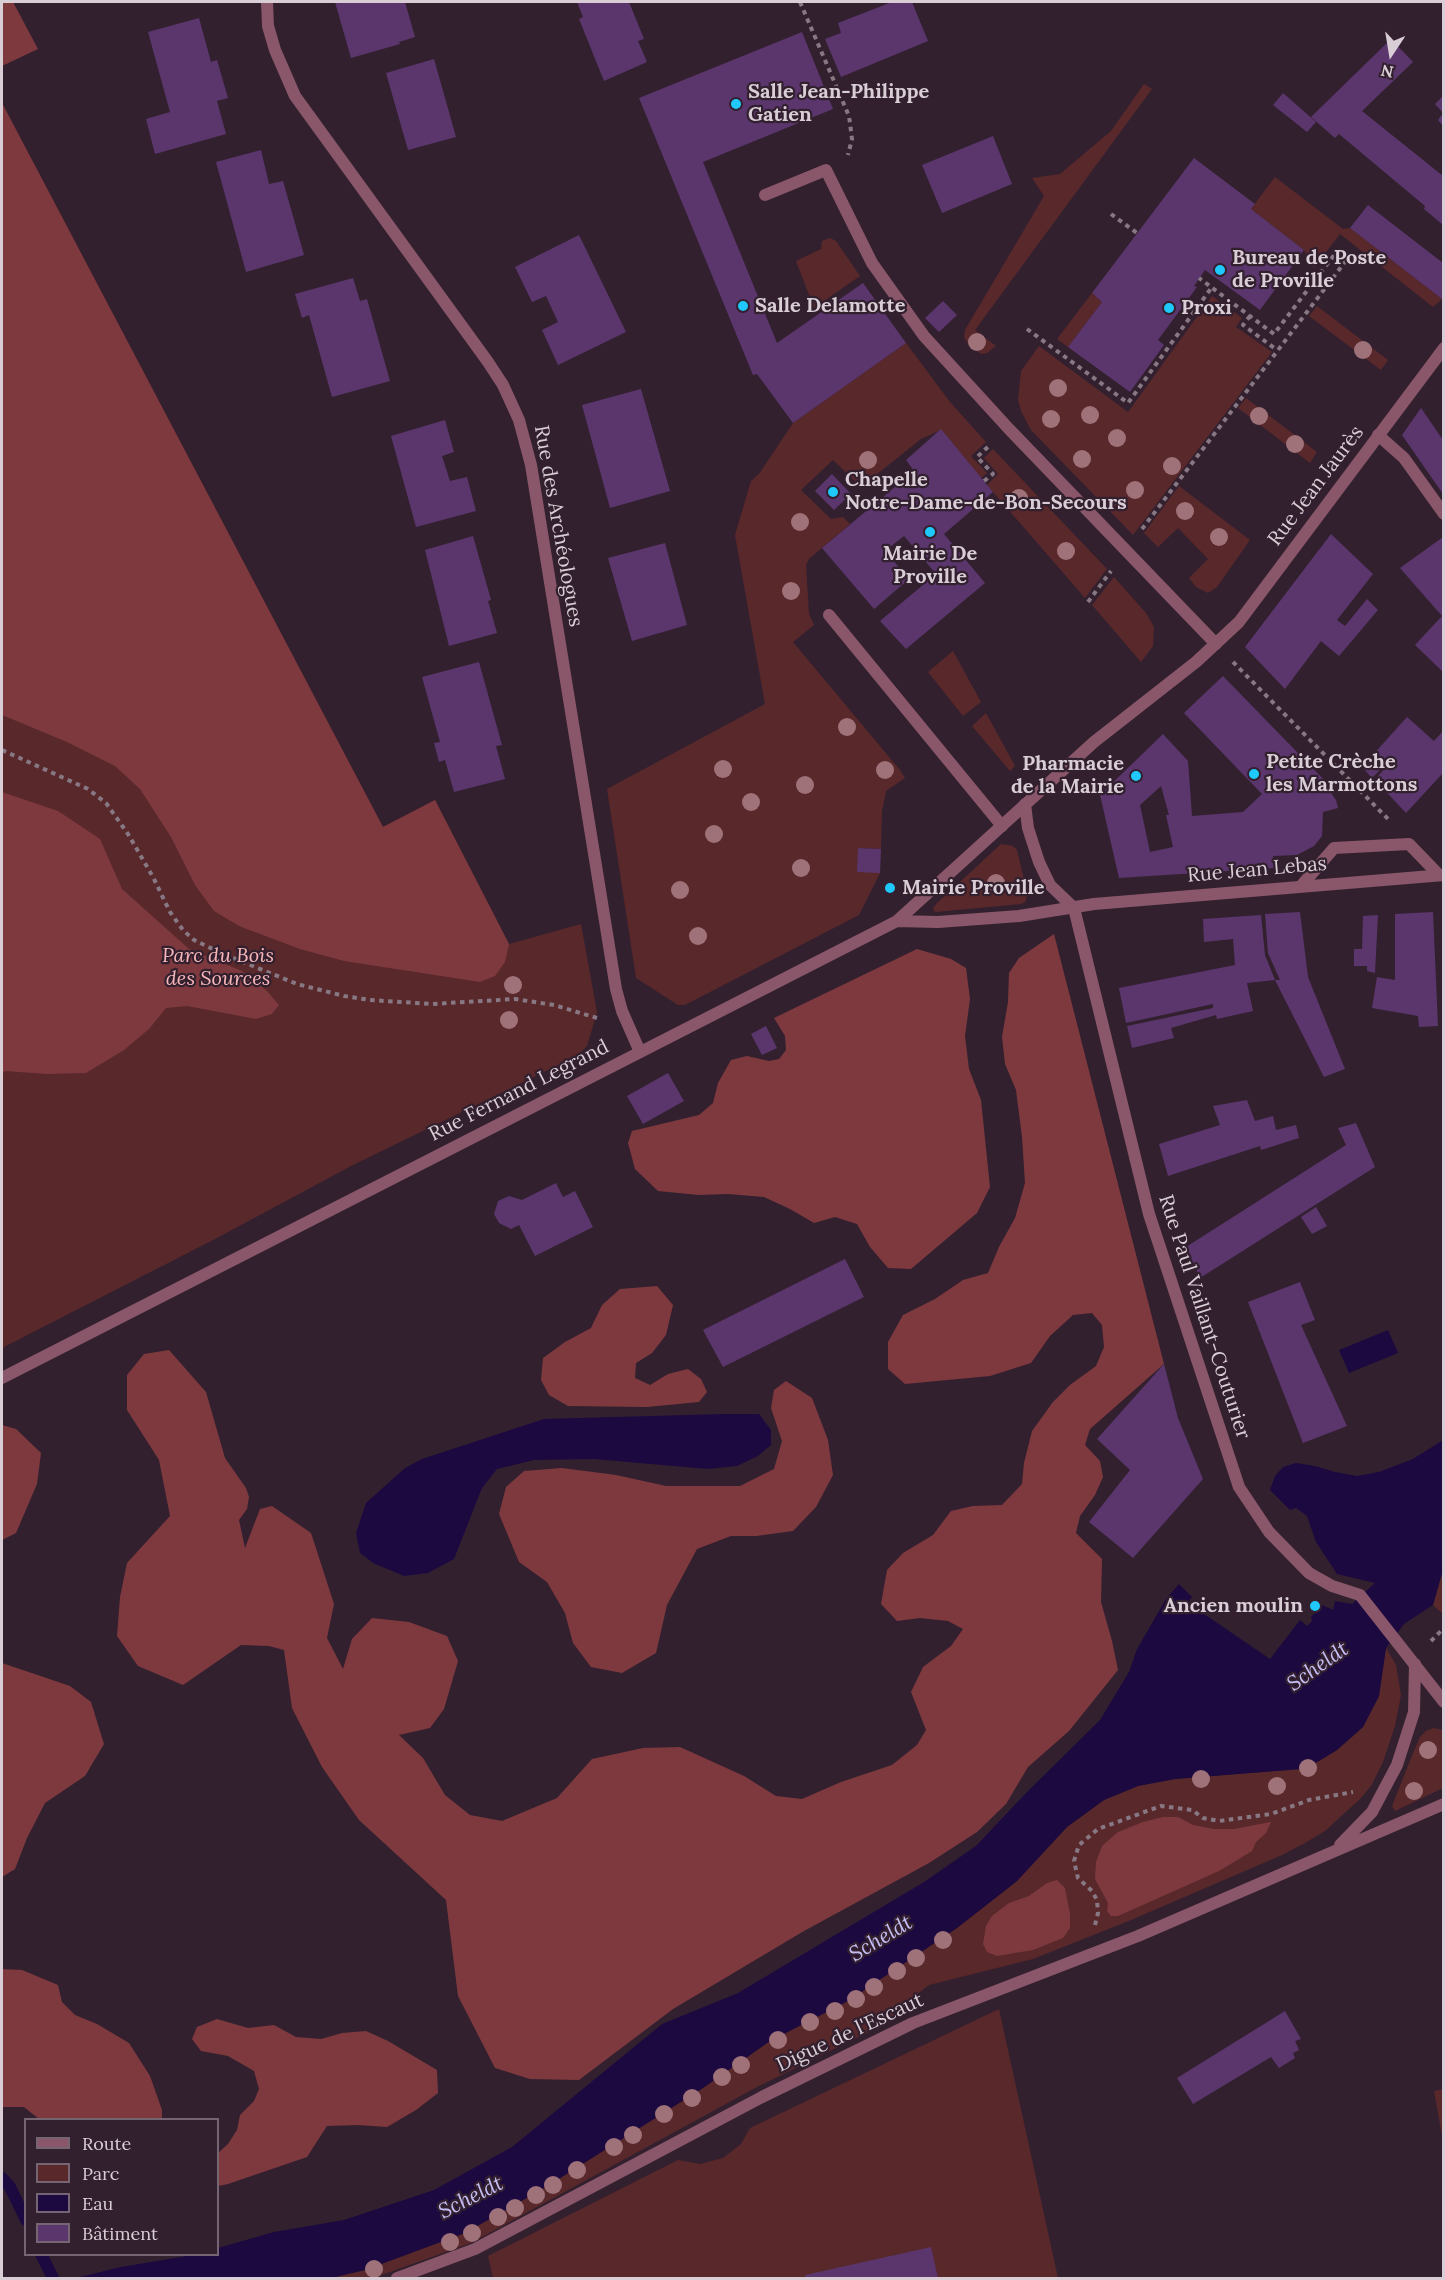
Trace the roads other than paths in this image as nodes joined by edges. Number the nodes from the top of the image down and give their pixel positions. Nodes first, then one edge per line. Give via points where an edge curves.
1 (267, 2) edge
2 (765, 195) dead end
3 (1443, 348) edge
4 (1378, 435) junction
5 (1443, 514) edge
6 (829, 615) dead end
7 (1216, 644) junction
8 (1025, 804) junction
9 (1002, 826) junction
10 (1441, 875) edge
11 (1301, 886) junction
12 (1074, 908) junction
13 (897, 921) junction
14 (640, 1052) junction
15 (2, 1378) edge
16 (1415, 1664) junction
17 (1443, 1702) edge
18 (1443, 1804) edge
19 (1333, 1850) junction
20 (397, 2278) edge

1 - 14 street, Rue des Archéologues via 274,50 295,96 488,362 519,420 531,465 610,954 622,1011
2 - 7 street via 826,170 872,263 924,336
3 - 4 street, Rue Jean Jaurès
4 - 5 street via 1404,458
4 - 7 street, Rue Jean Jaurès via 1248,610
6 - 9 street
7 - 8 street, Rue Jean Jaurès via 1094,742
8 - 9 street, Rue Jean Jaurès
8 - 12 street via 1039,862 1050,885
9 - 13 street, Rue Jean Jaurès
10 - 11 street, Rue Jean Lebas
10 - 11 street via 1409,844 1334,848
11 - 12 street, Rue Jean Lebas
12 - 13 street, Rue Fernand Legrand via 938,922
12 - 16 street, Rue Paul Vaillant-Couturier via 1149,1214 1229,1461 1244,1495 1269,1532 1309,1573 1360,1595
13 - 14 street, Rue Fernand Legrand
14 - 15 street, Rue Fernand Legrand
16 - 17 street, Rue Paul Vaillant-Couturier
16 - 19 street, Digue de l'Escaut via 1414,1712 1397,1765 1372,1812
18 - 19 street, Digue de l'Escaut
19 - 20 street, Digue de l'Escaut via 1138,1936 913,2023 762,2097 475,2249

